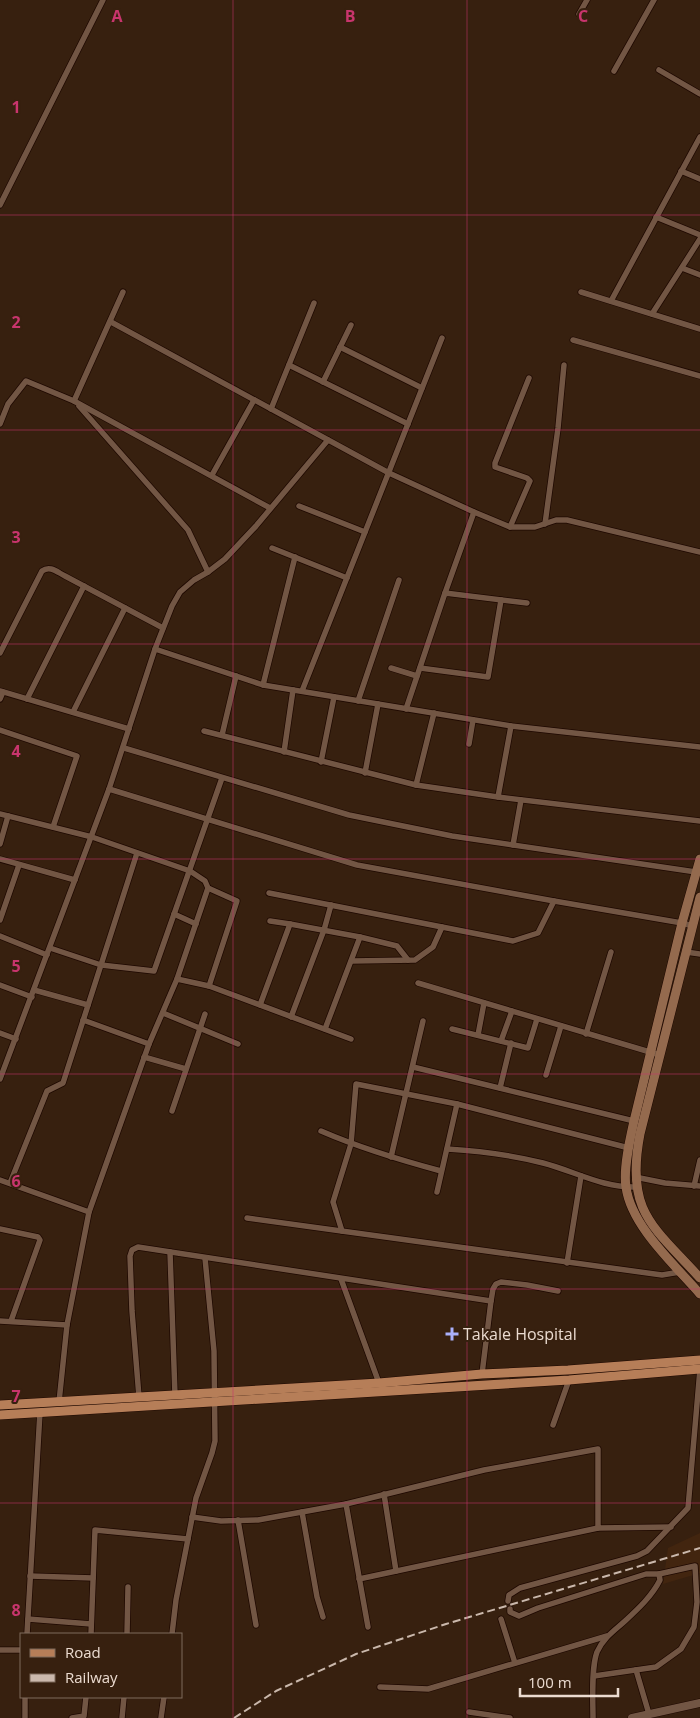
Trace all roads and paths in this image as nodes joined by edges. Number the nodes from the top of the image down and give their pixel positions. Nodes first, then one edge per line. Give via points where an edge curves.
1 (103, 0) edge
2 (587, 0) edge
3 (654, 0) edge
4 (579, 14) dead end
5 (660, 70) dead end
6 (614, 71) dead end
7 (700, 94) edge
8 (700, 137) edge
9 (681, 172) junction
10 (700, 179) edge
11 (0, 205) edge
12 (656, 217) junction
13 (700, 234) edge
14 (700, 239) edge
15 (682, 268) junction
16 (700, 275) edge
17 (124, 292) dead end
18 (581, 292) dead end
19 (611, 301) junction
20 (314, 303) dead end
21 (652, 314) junction
22 (111, 322) junction
23 (351, 324) dead end
24 (700, 329) edge
25 (442, 338) dead end
26 (573, 340) dead end
27 (340, 347) junction
28 (289, 365) junction
29 (564, 365) dead end
30 (700, 376) edge
31 (529, 378) dead end
32 (323, 382) junction
33 (422, 388) junction
34 (254, 400) junction
35 (74, 401) junction
36 (271, 409) junction
37 (0, 424) edge
38 (408, 424) junction
39 (328, 440) junction
40 (389, 473) junction
41 (212, 476) junction
42 (299, 506) dead end
43 (270, 508) junction
44 (474, 512) junction
45 (545, 524) junction
46 (510, 527) junction
47 (365, 532) junction
48 (272, 548) dead end
49 (700, 552) edge
50 (295, 557) junction
51 (208, 572) junction
52 (347, 578) junction
53 (399, 580) dead end
54 (84, 586) junction
55 (445, 592) junction
56 (501, 600) junction
57 (527, 604) dead end
58 (125, 608) junction
59 (164, 628) junction
60 (155, 649) junction
61 (0, 653) edge
62 (391, 668) dead end
63 (420, 668) junction
64 (236, 676) junction
65 (417, 676) junction
66 (262, 685) junction
67 (293, 690) junction
68 (2, 691) edge
69 (302, 691) junction
70 (334, 697) junction
71 (0, 699) edge
72 (27, 699) junction
73 (358, 701) junction
74 (378, 704) junction
75 (406, 708) junction
76 (73, 712) junction
77 (434, 713) junction
78 (473, 720) junction
79 (511, 726) junction
80 (129, 729) junction
81 (0, 730) edge
82 (204, 731) dead end
83 (222, 735) junction
84 (469, 744) dead end
85 (700, 747) edge
86 (124, 748) junction
87 (284, 752) junction
88 (322, 762) junction
89 (365, 773) junction
90 (222, 778) junction
91 (416, 785) junction
92 (110, 789) junction
93 (498, 797) junction
94 (521, 800) junction
95 (0, 814) edge
96 (8, 816) junction
97 (208, 819) junction
98 (700, 821) edge
99 (53, 827) junction
100 (92, 837) junction
101 (0, 844) edge
102 (513, 845) junction
103 (137, 852) junction
104 (700, 859) edge
105 (0, 860) edge
106 (19, 865) junction
107 (190, 871) junction
108 (696, 872) junction
109 (76, 880) junction
110 (208, 888) junction
111 (269, 892) dead end
112 (700, 897) edge
113 (554, 902) junction
114 (330, 905) junction
115 (174, 914) junction
116 (0, 920) edge
117 (270, 920) dead end
118 (682, 923) junction
119 (196, 924) junction
120 (290, 924) junction
121 (693, 926) junction
122 (442, 927) junction
123 (324, 930) junction
124 (0, 936) edge
125 (360, 937) junction
126 (50, 948) junction
127 (611, 952) dead end
128 (686, 952) junction
129 (700, 954) edge
130 (47, 955) junction
131 (408, 960) junction
132 (352, 961) junction
133 (101, 965) junction
134 (177, 980) junction
135 (418, 983) dead end
136 (0, 985) edge
137 (209, 986) junction
138 (34, 990) junction
139 (32, 997) junction
140 (484, 1003) junction
141 (88, 1005) junction
142 (260, 1005) junction
143 (512, 1011) junction
144 (163, 1013) junction
145 (205, 1014) dead end
146 (291, 1017) junction
147 (537, 1019) junction
148 (83, 1020) junction
149 (423, 1021) dead end
150 (561, 1026) junction
151 (200, 1029) junction
152 (324, 1029) junction
153 (452, 1029) dead end
154 (0, 1033) edge
155 (586, 1034) junction
156 (478, 1035) junction
157 (16, 1039) junction
158 (351, 1039) dead end
159 (502, 1041) junction
160 (511, 1043) junction
161 (149, 1044) junction
162 (238, 1044) dead end
163 (656, 1054) junction
164 (144, 1057) junction
165 (413, 1067) junction
166 (186, 1069) junction
167 (546, 1074) dead end
168 (0, 1076) edge
169 (500, 1088) junction
170 (407, 1094) junction
171 (457, 1104) junction
172 (172, 1111) dead end
173 (634, 1121) junction
174 (321, 1131) dead end
175 (350, 1144) junction
176 (629, 1148) junction
177 (447, 1149) junction
178 (391, 1157) junction
179 (700, 1160) edge
180 (441, 1171) junction
181 (581, 1176) junction
182 (635, 1177) junction
183 (0, 1180) edge
184 (10, 1184) junction
185 (697, 1186) edge
186 (636, 1187) junction
187 (626, 1188) junction
188 (437, 1192) dead end
189 (89, 1212) junction
190 (247, 1218) dead end
191 (0, 1229) edge
192 (342, 1231) junction
193 (170, 1252) junction
194 (206, 1258) junction
195 (567, 1263) junction
196 (680, 1272) junction
197 (700, 1278) edge
198 (341, 1279) junction
199 (558, 1291) dead end
200 (700, 1294) edge
201 (490, 1302) junction
202 (0, 1321) edge
203 (12, 1321) junction
204 (67, 1325) junction
205 (700, 1360) edge
206 (700, 1369) edge
207 (482, 1374) junction
208 (569, 1380) junction
209 (379, 1383) junction
210 (215, 1392) junction
211 (175, 1395) junction
212 (139, 1397) junction
213 (59, 1402) junction
214 (215, 1402) junction
215 (0, 1405) edge
216 (40, 1412) junction
217 (0, 1415) edge
218 (553, 1425) dead end
219 (384, 1494) junction
220 (346, 1504) junction
221 (302, 1512) junction
222 (192, 1517) junction
223 (238, 1520) junction
224 (671, 1527) junction
225 (598, 1528) junction
226 (188, 1539) junction
227 (396, 1571) junction
228 (659, 1574) junction
229 (30, 1576) junction
230 (93, 1578) junction
231 (359, 1578) junction
232 (128, 1586) dead end
233 (508, 1601) dead end
234 (510, 1610) dead end
235 (323, 1617) dead end
236 (501, 1618) dead end
237 (28, 1619) junction
238 (91, 1624) junction
239 (256, 1625) dead end
240 (368, 1627) dead end
241 (27, 1633) edge
242 (90, 1633) edge
243 (127, 1633) edge
244 (172, 1633) edge
245 (607, 1636) junction
246 (0, 1650) edge
247 (20, 1650) edge
248 (515, 1663) junction
249 (636, 1670) junction
250 (594, 1676) junction
251 (380, 1687) dead end
252 (26, 1698) edge
253 (86, 1698) edge
254 (124, 1698) edge
255 (164, 1698) edge
256 (700, 1703) edge
257 (469, 1712) dead end
258 (649, 1714) junction
259 (25, 1718) edge
260 (72, 1718) edge
261 (122, 1718) edge
262 (161, 1718) edge
263 (510, 1718) edge
264 (593, 1718) edge
265 (632, 1718) edge

1 - 11 street
2 - 4 street
3 - 6 street
5 - 7 street
8 - 9 street
9 - 10 street
9 - 12 street
12 - 13 street
12 - 19 street
14 - 15 street
15 - 16 street
15 - 21 street
17 - 22 street
18 - 19 street
19 - 21 street
20 - 28 street
21 - 24 street
22 - 34 street
22 - 35 street
23 - 27 street
25 - 33 street
26 - 30 street
27 - 32 street
27 - 33 street
28 - 32 street
28 - 36 street
29 - 45 street
31 - 46 street via 495,464 495,467 530,481
32 - 38 street
33 - 38 street
34 - 36 street
34 - 41 street
35 - 37 street via 26,381 8,404
35 - 41 street
35 - 51 street via 188,530
36 - 39 street
38 - 40 street
39 - 40 street
39 - 43 street
40 - 44 street
40 - 47 street
41 - 43 street
42 - 47 street
43 - 51 street via 225,559
44 - 46 street
44 - 55 street
45 - 46 street
45 - 49 street via 567,520
47 - 52 street
48 - 50 street
50 - 52 street
50 - 66 street
51 - 59 street via 180,592
52 - 69 street
53 - 73 street
54 - 58 street
54 - 61 street via 50,568 42,571
54 - 72 street
55 - 56 street
55 - 63 street
56 - 57 street
56 - 63 street via 488,678
58 - 59 street
58 - 76 street
59 - 60 street
60 - 64 street
60 - 80 street
62 - 65 street
63 - 65 street
64 - 66 street
64 - 83 street
65 - 75 street
66 - 67 street
67 - 69 street
67 - 87 street
68 - 71 street
68 - 72 street
69 - 70 street
70 - 73 street
70 - 88 street
72 - 76 street
73 - 74 street
74 - 75 street
74 - 89 street
75 - 77 street
76 - 80 street
77 - 78 street
77 - 91 street
78 - 79 street
78 - 84 street
79 - 85 street
79 - 93 street
80 - 86 street
81 - 99 street via 77,756
82 - 83 street
83 - 87 street
86 - 90 street
86 - 92 street
87 - 88 street
88 - 89 street
89 - 91 street
90 - 97 street
90 - 102 street via 349,815
91 - 93 street
92 - 97 street
92 - 100 street
93 - 94 street
94 - 98 street
94 - 102 street
95 - 96 street
96 - 99 street
96 - 101 street
97 - 107 street
97 - 113 street via 357,864
99 - 100 street
100 - 103 street
100 - 109 street
102 - 108 street
103 - 107 street
103 - 133 street
104 - 108 main road
105 - 106 street
106 - 109 street
106 - 116 street
107 - 110 street via 205,881
107 - 115 street
108 - 118 main road
109 - 126 street
110 - 119 street
110 - 137 street via 237,902
111 - 114 street
112 - 121 main road
113 - 118 street
113 - 122 street via 538,933 513,941
114 - 122 street
114 - 123 street
115 - 119 street
115 - 133 street via 154,971
117 - 120 street
118 - 121 street
118 - 163 main road
119 - 134 street
120 - 123 street
120 - 142 street
121 - 128 main road
122 - 131 street via 433,947 415,960
123 - 125 street
123 - 146 street
124 - 130 street
125 - 131 street via 397,946
125 - 132 street
126 - 130 street
126 - 133 street
127 - 155 street
128 - 129 street
128 - 163 main road
130 - 138 street
131 - 132 street
132 - 152 street
133 - 141 street
134 - 137 street
134 - 144 street
135 - 140 street
136 - 139 street
137 - 142 street
138 - 139 street
138 - 141 street
139 - 157 street
140 - 143 street
140 - 156 street
141 - 148 street
142 - 146 street
143 - 147 street
143 - 159 street
144 - 151 street
144 - 161 street
145 - 151 street
146 - 152 street
147 - 150 street
147 - 160 street via 528,1048
148 - 161 street
148 - 184 street via 63,1083 47,1091
149 - 165 street
150 - 155 street
150 - 167 street
151 - 162 street
151 - 166 street
152 - 158 street
153 - 156 street
154 - 157 street
155 - 163 street
156 - 159 street
157 - 168 street
159 - 160 street
160 - 169 street
161 - 164 street
163 - 173 main road
163 - 182 main road
164 - 166 street
164 - 189 street
165 - 169 street
165 - 170 street
166 - 172 street
169 - 173 street
170 - 171 street
170 - 175 street via 356,1084
170 - 178 street
171 - 176 street
171 - 177 street
173 - 176 main road
174 - 175 street
175 - 178 street
175 - 192 street via 333,1202
176 - 187 main road
177 - 180 street
177 - 181 street via 544,1163
178 - 180 street
179 - 185 street
180 - 188 street
181 - 187 street
181 - 195 street
182 - 185 street
182 - 186 main road
183 - 184 street
184 - 189 street
186 - 187 street
186 - 197 main road via 651,1224
187 - 196 main road via 646,1232
189 - 204 street
190 - 192 street
191 - 203 street via 40,1240
192 - 195 street
193 - 194 street
193 - 211 street
193 - 212 street via 138,1247 130,1256
194 - 198 street
194 - 210 street
195 - 196 street via 662,1275
196 - 200 main road
198 - 201 street
198 - 209 street
199 - 201 street via 502,1282 493,1289
201 - 207 street
202 - 203 street
203 - 204 street
204 - 213 street
205 - 207 main road
206 - 208 main road
206 - 224 street via 688,1508
207 - 209 main road
208 - 214 main road
208 - 218 street
209 - 210 main road
210 - 211 main road
210 - 214 street
211 - 212 main road
212 - 213 main road
213 - 215 main road
214 - 216 main road
214 - 222 street via 215,1440
216 - 217 main road
216 - 229 street
219 - 220 street
219 - 225 street via 484,1470 598,1449
219 - 227 street
220 - 221 street
220 - 231 street
221 - 223 street
221 - 235 street
222 - 223 street
222 - 226 street
223 - 239 street
224 - 225 street
224 - 233 street via 647,1551 637,1556 520,1588 509,1596
225 - 227 street
226 - 230 street via 95,1530
226 - 244 street
227 - 231 street
228 - 234 street via 646,1574 519,1616
228 - 245 street via 657,1586 642,1604
228 - 249 street via 695,1566 697,1602 694,1627 681,1649 656,1667
229 - 230 street
229 - 237 street
230 - 238 street
231 - 240 street
232 - 243 street
236 - 248 street
237 - 238 street
237 - 241 street
238 - 242 street
245 - 248 street
245 - 250 street via 597,1654
246 - 247 street
248 - 251 street via 428,1689
249 - 250 street
249 - 258 street
250 - 264 street
252 - 259 street
253 - 260 street via 84,1716
254 - 261 street
255 - 262 street
256 - 258 street
257 - 263 street
258 - 265 street

